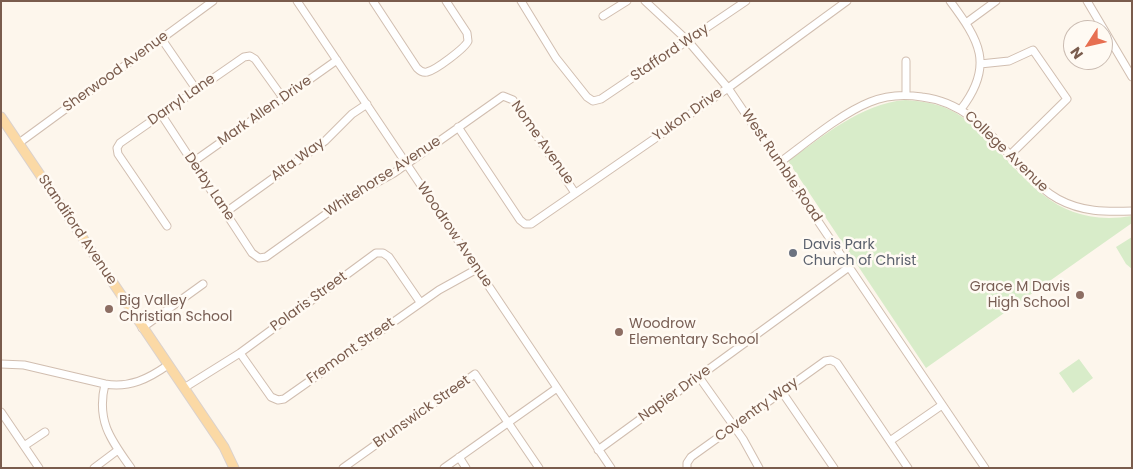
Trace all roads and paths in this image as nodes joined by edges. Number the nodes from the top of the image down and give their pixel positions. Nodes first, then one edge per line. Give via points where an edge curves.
1 (213, 1) edge
2 (297, 1) edge
3 (373, 1) edge
4 (446, 1) edge
5 (521, 1) edge
6 (627, 1) edge
7 (645, 1) edge
8 (746, 1) edge
9 (847, 1) edge
10 (950, 1) edge
11 (996, 1) edge
12 (1087, 1) edge
13 (736, 4) edge
14 (603, 16) dead end
15 (966, 23) junction
16 (161, 38) junction
17 (688, 41) junction
18 (337, 60) junction
19 (906, 61) dead end
20 (980, 64) junction
21 (1132, 77) edge
22 (196, 88) junction
23 (728, 88) junction
24 (906, 95) junction
25 (506, 96) joint
26 (283, 98) junction
27 (367, 104) junction
28 (961, 109) junction
29 (160, 114) junction
30 (1, 117) edge
31 (458, 126) junction
32 (19, 143) junction
33 (1010, 155) junction
34 (193, 162) junction
35 (779, 163) junction
36 (406, 164) junction
37 (576, 193) junction
38 (1132, 211) edge
39 (226, 212) junction
40 (166, 226) dead end
41 (259, 258) joint
42 (849, 268) junction
43 (477, 269) junction
44 (203, 284) dead end
45 (420, 302) junction
46 (142, 328) junction
47 (240, 353) junction
48 (1, 364) edge
49 (168, 365) junction
50 (699, 377) junction
51 (105, 384) junction
52 (184, 388) junction
53 (557, 388) junction
54 (782, 392) junction
55 (942, 405) junction
56 (1, 412) edge
57 (508, 422) junction
58 (734, 426) junction
59 (45, 432) dead end
60 (890, 441) junction
61 (24, 446) junction
62 (224, 447) junction
63 (118, 450) junction
64 (598, 450) junction
65 (459, 457) junction
66 (687, 466) edge
67 (39, 468) edge
68 (94, 468) edge
69 (131, 468) edge
70 (234, 468) edge
71 (241, 468) edge
72 (343, 468) edge
73 (444, 468) edge
74 (466, 468) edge
75 (539, 468) edge
76 (610, 468) edge
77 (759, 468) edge
78 (834, 468) edge
79 (908, 468) edge
80 (985, 468) edge

1 - 16 street, Sherwood Avenue
2 - 18 street, Woodrow Avenue
3 - 4 street via 417,68 426,72 465,47 468,41 467,33
5 - 17 street, Stafford Way via 556,58 593,101 601,99
6 - 14 street
7 - 17 street, West Rumble Road
8 - 13 street, Stafford Way
9 - 23 street, Yukon Drive
10 - 15 street
11 - 15 street
12 - 21 street
13 - 17 street, Stafford Way
15 - 20 street via 978,47
16 - 22 street
16 - 32 street, Sherwood Avenue
17 - 23 street, West Rumble Road
18 - 26 street, Mark Allen Drive
18 - 27 street, Woodrow Avenue
19 - 24 street
20 - 28 street via 976,86
20 - 33 street via 1009,61 1033,50 1067,99
22 - 26 street, Darryl Lane via 250,56
22 - 29 street, Darryl Lane
23 - 35 street, West Rumble Road
23 - 37 street, Yukon Drive
24 - 28 street, College Avenue via 937,99
24 - 35 street, College Avenue via 879,99 859,107
25 - 31 street, Whitehorse Avenue via 499,97
25 - 37 street, Nome Avenue via 513,100
26 - 34 street, Mark Allen Drive
27 - 36 street, Woodrow Avenue
27 - 39 street, Alta Way via 325,141
28 - 33 street, College Avenue
29 - 34 street, Derby Lane
29 - 40 street, Darryl Lane via 117,148
30 - 32 main road, Standiford Avenue
31 - 36 street, Whitehorse Avenue
31 - 37 street, Yukon Drive via 520,220 526,224 533,223
32 - 46 main road, Standiford Avenue
33 - 38 street, College Avenue via 1040,187 1069,204 1090,211
34 - 39 street, Derby Lane
35 - 42 street, West Rumble Road
36 - 41 street, Whitehorse Avenue via 347,199 266,257
36 - 43 street, Woodrow Avenue
39 - 41 street, Derby Lane via 252,254
42 - 50 street, Napier Drive
42 - 55 street, West Rumble Road
43 - 45 street, Fremont Street
43 - 53 street, Woodrow Avenue
44 - 46 street
45 - 47 street, Fremont Street via 281,400 271,397
45 - 47 street, Polaris Street via 389,257 376,253
46 - 49 main road, Standiford Avenue
47 - 52 street, Polaris Street
48 - 51 street via 24,364
49 - 51 street via 134,383
49 - 52 main road, Standiford Avenue
50 - 58 street
50 - 64 street, Napier Drive
51 - 63 street via 102,414
52 - 62 main road, Standiford Avenue
53 - 57 street
53 - 64 street, Woodrow Avenue
54 - 58 street, Coventry Way
54 - 60 street, Coventry Way via 831,360 837,363
54 - 78 street
55 - 60 street
55 - 80 street, West Rumble Road
56 - 61 street
57 - 65 street
57 - 72 street, Brunswick Street via 475,374
57 - 75 street
58 - 66 street, Coventry Way via 691,457
58 - 77 street
59 - 61 street
60 - 79 street
61 - 67 street
62 - 70 main road, Standiford Avenue
62 - 71 main road
63 - 68 street
63 - 69 street
64 - 76 street, Woodrow Avenue
65 - 73 street
65 - 74 street

